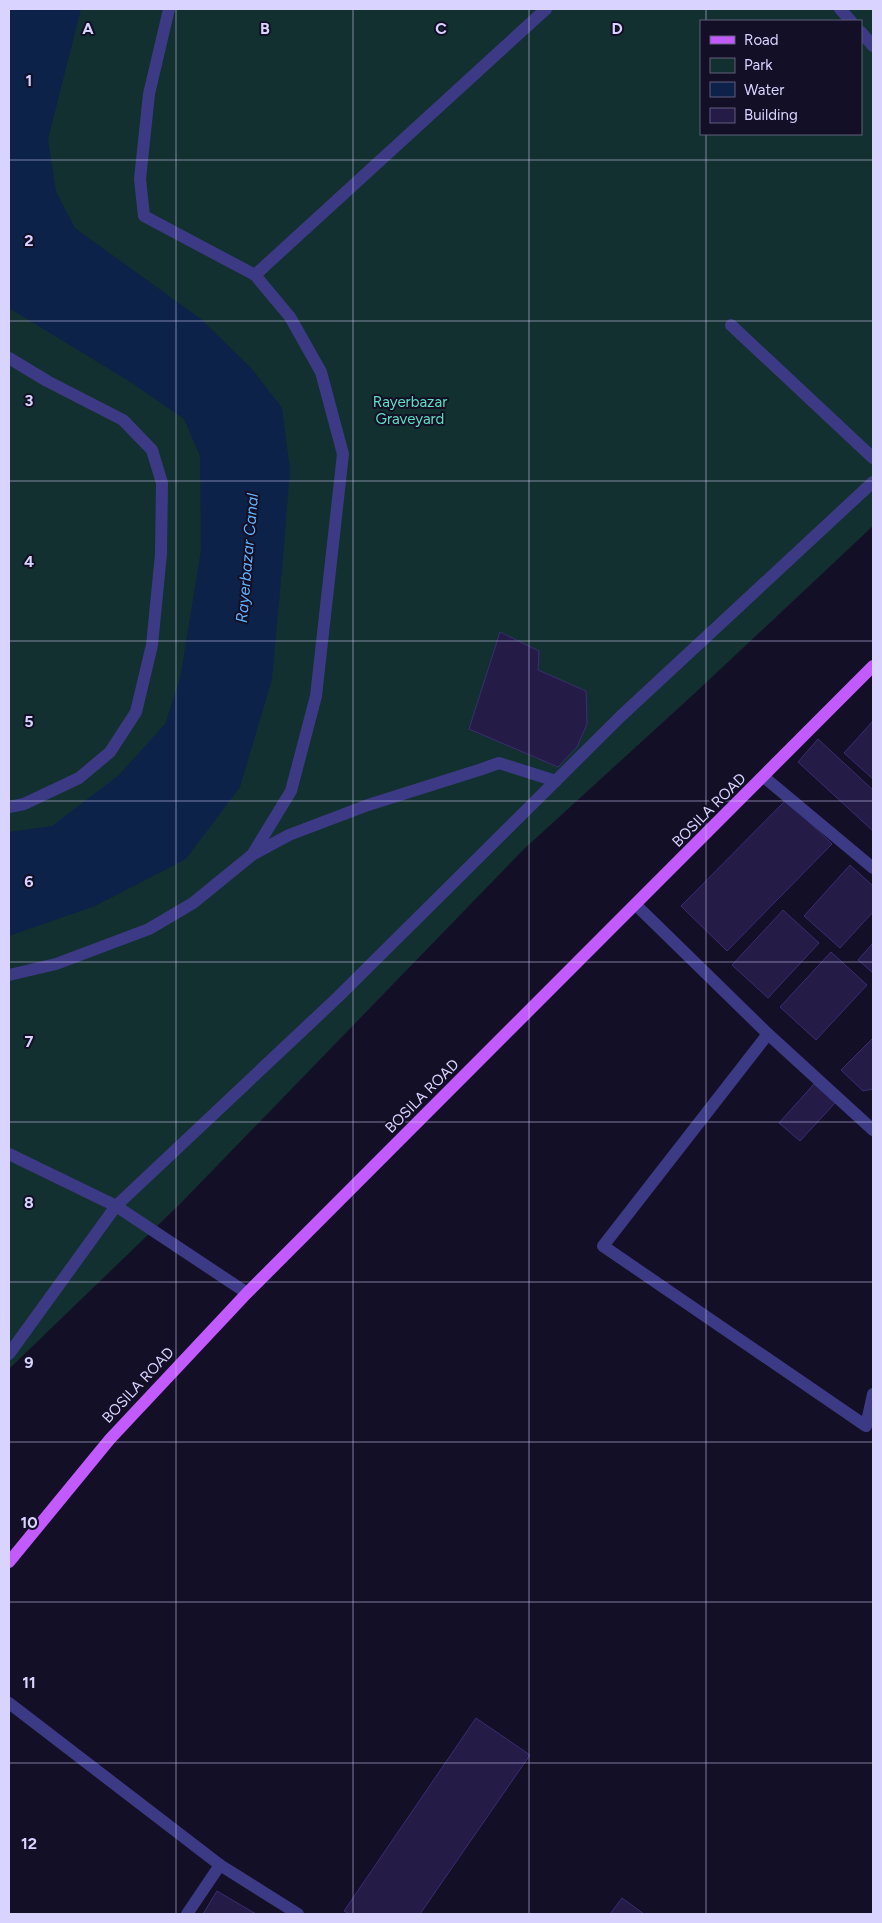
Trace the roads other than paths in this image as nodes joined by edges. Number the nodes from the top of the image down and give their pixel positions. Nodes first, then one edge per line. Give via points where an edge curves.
1 (169, 9) edge
2 (546, 9) edge
3 (840, 9) edge
4 (851, 20) edge
5 (862, 33) edge
6 (873, 46) edge
7 (255, 275) junction
8 (731, 325) dead end
9 (9, 358) edge
10 (873, 458) edge
11 (873, 482) edge
12 (873, 666) edge
13 (764, 777) junction
14 (556, 781) junction
15 (9, 807) edge
16 (252, 855) junction
17 (873, 868) edge
18 (636, 905) junction
19 (9, 975) edge
20 (768, 1034) junction
21 (873, 1130) edge
22 (9, 1154) edge
23 (116, 1206) junction
24 (247, 1293) junction
25 (9, 1354) edge
26 (873, 1394) edge
27 (9, 1562) edge
28 (9, 1704) edge
29 (220, 1865) junction
30 (187, 1914) edge
31 (298, 1914) edge

1 - 7 street via 149,94 140,179 144,216
2 - 7 street
3 - 4 street
5 - 6 street
7 - 16 street via 290,316 321,372 343,454 316,696 291,792
8 - 10 street
9 - 15 street via 123,420 152,450 162,483 161,554 152,645 136,712 110,752 79,778 24,804
11 - 14 street via 621,716
12 - 13 main road, BOSILA ROAD
13 - 17 street
13 - 18 main road, BOSILA ROAD
14 - 16 street via 499,763 368,805 289,835
14 - 23 street via 338,997
16 - 19 street via 193,904 149,930 56,964
18 - 20 street
18 - 24 main road, BOSILA ROAD
20 - 21 street
20 - 26 street via 603,1246 866,1426
22 - 23 street
23 - 24 street
23 - 25 street
24 - 27 main road, BOSILA ROAD via 110,1439
28 - 29 street
29 - 30 street
29 - 31 street

